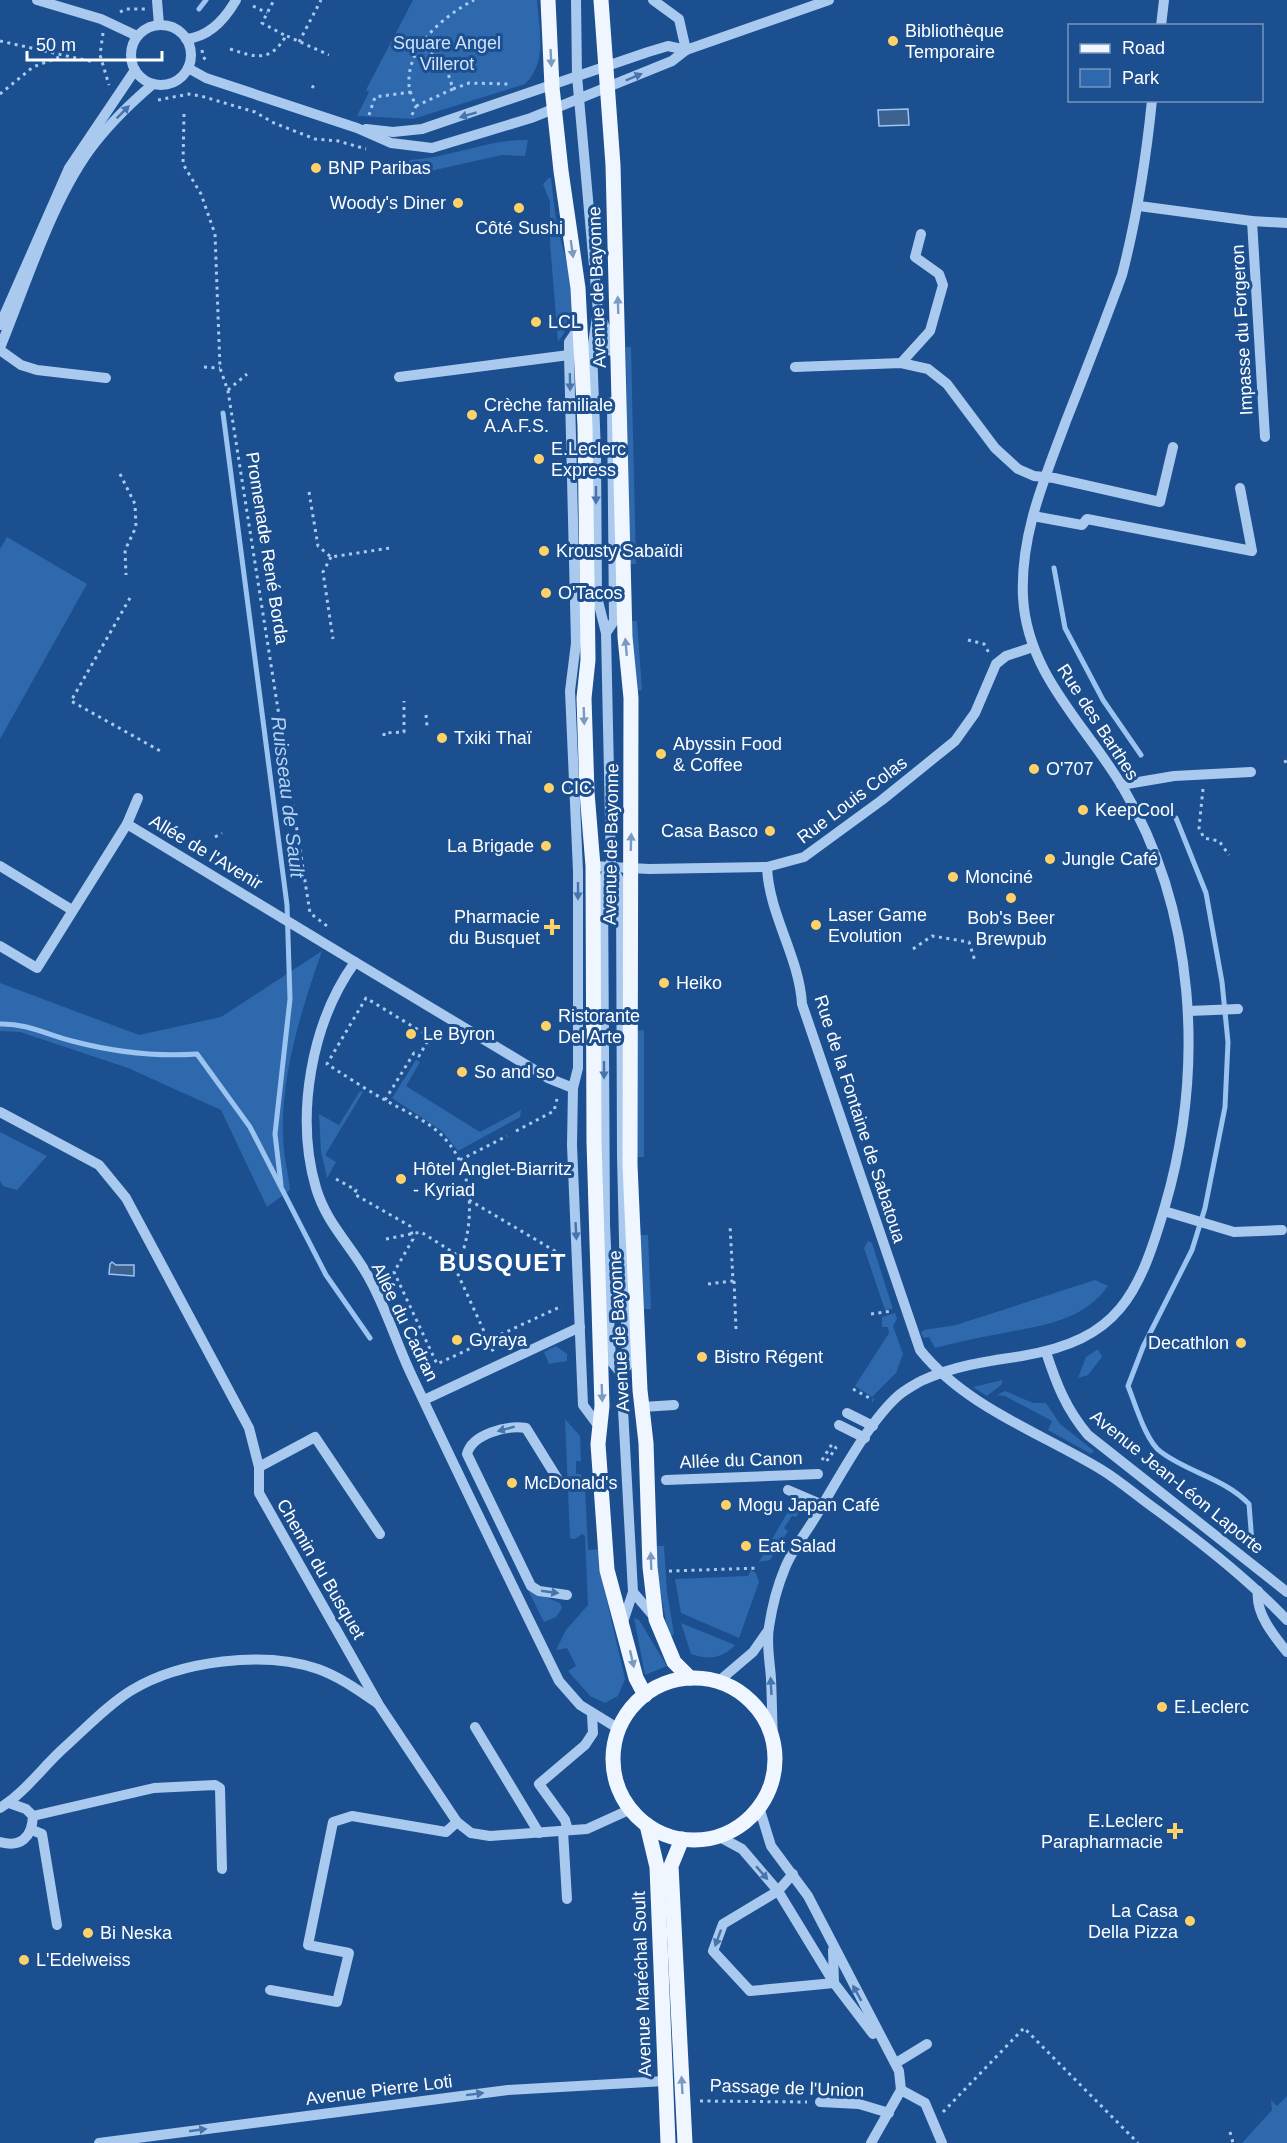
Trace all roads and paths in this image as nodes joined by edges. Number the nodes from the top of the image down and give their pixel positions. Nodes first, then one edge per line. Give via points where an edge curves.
1 (37, 0) edge
2 (157, 0) edge
3 (236, 0) edge
4 (274, 0) edge
5 (321, 0) edge
6 (474, 0) edge
7 (548, 0) edge
8 (576, 0) edge
9 (601, 0) edge
10 (653, 0) edge
11 (829, 0) edge
12 (1164, 0) edge
13 (253, 6) dead end
14 (144, 9) dead end
15 (267, 13) junction
16 (113, 16) dead end
17 (1161, 24) edge
18 (159, 25) junction
19 (105, 30) dead end
20 (137, 36) junction
21 (286, 36) junction
22 (186, 39) junction
23 (0, 41) edge
24 (299, 42) junction
25 (419, 47) junction
26 (230, 49) dead end
27 (686, 50) junction
28 (202, 52) dead end
29 (63, 55) junction
30 (329, 55) dead end
31 (94, 62) dead end
32 (210, 63) dead end
33 (606, 66) junction
34 (188, 68) junction
35 (135, 70) junction
36 (578, 76) junction
37 (153, 84) junction
38 (511, 84) dead end
39 (552, 87) junction
40 (607, 88) junction
41 (453, 89) junction
42 (112, 92) dead end
43 (411, 92) junction
44 (0, 94) edge
45 (580, 99) junction
46 (1152, 102) edge
47 (416, 106) junction
48 (555, 109) junction
49 (184, 114) dead end
50 (369, 116) dead end
51 (411, 117) dead end
52 (372, 120) dead end
53 (360, 123) junction
54 (1139, 206) junction
55 (1252, 221) junction
56 (1287, 223) edge
57 (921, 234) dead end
58 (9, 302) edge
59 (598, 311) junction
60 (0, 325) edge
61 (580, 326) junction
62 (0, 349) edge
63 (569, 355) junction
64 (901, 363) junction
65 (204, 367) dead end
66 (795, 367) dead end
67 (220, 368) junction
68 (247, 374) dead end
69 (399, 377) dead end
70 (106, 378) dead end
71 (228, 390) junction
72 (1265, 437) dead end
73 (1173, 447) dead end
74 (120, 474) dead end
75 (1044, 478) junction
76 (1240, 488) dead end
77 (309, 492) dead end
78 (1033, 516) junction
79 (390, 548) dead end
80 (331, 557) junction
81 (126, 575) dead end
82 (130, 598) dead end
83 (606, 633) junction
84 (333, 639) dead end
85 (968, 640) dead end
86 (1033, 647) junction
87 (990, 654) dead end
88 (404, 701) dead end
89 (426, 715) dead end
90 (427, 726) dead end
91 (384, 735) dead end
92 (162, 752) dead end
93 (1251, 772) dead end
94 (1121, 785) junction
95 (1203, 789) dead end
96 (138, 798) dead end
97 (127, 824) junction
98 (222, 833) dead end
99 (215, 837) dead end
100 (1229, 855) dead end
101 (0, 866) edge
102 (593, 866) junction
103 (611, 866) junction
104 (766, 867) junction
105 (630, 868) junction
106 (72, 910) junction
107 (334, 931) dead end
108 (0, 946) edge
109 (913, 948) dead end
110 (975, 961) dead end
111 (355, 962) junction
112 (1238, 1009) dead end
113 (1189, 1011) junction
114 (573, 1088) junction
115 (558, 1098) dead end
116 (385, 1100) junction
117 (0, 1112) edge
118 (516, 1131) dead end
119 (507, 1136) dead end
120 (460, 1160) junction
121 (336, 1179) dead end
122 (469, 1200) junction
123 (1164, 1211) junction
124 (730, 1225) dead end
125 (1282, 1230) dead end
126 (412, 1233) junction
127 (386, 1239) dead end
128 (560, 1254) dead end
129 (462, 1258) junction
130 (734, 1281) junction
131 (708, 1284) dead end
132 (562, 1306) dead end
133 (893, 1310) dead end
134 (871, 1314) dead end
135 (580, 1327) junction
136 (736, 1329) dead end
137 (489, 1342) junction
138 (1046, 1352) junction
139 (499, 1363) junction
140 (621, 1373) junction
141 (940, 1374) junction
142 (853, 1389) dead end
143 (424, 1400) junction
144 (873, 1400) dead end
145 (674, 1405) dead end
146 (642, 1407) junction
147 (847, 1413) dead end
148 (839, 1425) dead end
149 (873, 1426) junction
150 (600, 1428) junction
151 (865, 1438) junction
152 (260, 1467) junction
153 (818, 1472) junction
154 (666, 1480) dead end
155 (558, 1481) joint
156 (589, 1482) dead end
157 (788, 1490) dead end
158 (823, 1505) junction
159 (380, 1534) dead end
160 (759, 1569) dead end
161 (669, 1572) dead end
162 (1258, 1591) junction
163 (633, 1592) junction
164 (1287, 1592) edge
165 (567, 1595) dead end
166 (656, 1619) junction
167 (1287, 1620) edge
168 (623, 1622) junction
169 (767, 1632) junction
170 (1287, 1652) edge
171 (690, 1678) junction
172 (719, 1682) junction
173 (645, 1695) junction
174 (380, 1705) junction
175 (592, 1714) junction
176 (475, 1727) dead end
177 (619, 1729) junction
178 (773, 1739) junction
179 (4, 1805) edge
180 (759, 1807) junction
181 (631, 1809) junction
182 (33, 1816) junction
183 (457, 1822) junction
184 (647, 1825) junction
185 (32, 1830) junction
186 (565, 1830) junction
187 (539, 1833) junction
188 (711, 1838) junction
189 (682, 1839) junction
190 (0, 1842) edge
191 (222, 1869) dead end
192 (793, 1874) junction
193 (778, 1891) junction
194 (567, 1899) dead end
195 (57, 1924) dead end
196 (833, 1947) junction
197 (834, 1983) junction
198 (270, 1990) dead end
199 (927, 2044) dead end
200 (896, 2063) junction
201 (665, 2081) junction
202 (901, 2090) junction
203 (683, 2101) junction
204 (820, 2102) joint
205 (889, 2113) junction
206 (941, 2114) dead end
207 (1230, 2132) dead end
208 (99, 2143) edge
209 (668, 2143) edge
210 (685, 2143) edge
211 (871, 2143) edge
212 (942, 2143) edge
213 (1138, 2143) edge
214 (1233, 2143) edge

1 - 20 street via 101,19
2 - 18 street
3 - 22 street via 219,23 203,36
4 - 15 path
5 - 24 path
6 - 25 path via 440,22
7 -> 39 main road, Avenue de Bayonne
8 - 36 street
9 - 33 main road, Avenue de Bayonne
10 - 27 street via 679,19
11 - 27 street
12 - 17 street
13 - 15 path
14 - 16 path via 126,9
15 - 21 path via 262,23
18 - 20 street
18 - 22 street via 179,31
19 - 42 path via 100,46 101,66
20 - 35 street via 130,62
21 - 24 path
21 - 26 path via 269,55 253,56
22 - 34 street
23 - 29 path
24 - 30 path
25 - 41 path via 444,61
25 - 43 path via 411,65
27 - 33 street via 668,46
40 -> 27 street via 672,61
28 - 32 path
29 - 31 path
29 - 44 path via 33,67
33 - 36 street
33 - 40 main road, Avenue de Bayonne
34 - 37 street via 173,82
34 - 53 street via 255,96
35 - 37 street
35 - 58 street via 69,168
36 - 39 street
36 - 45 street
58 -> 37 street via 94,144
38 - 41 path via 470,83
39 - 48 main road, Avenue de Bayonne
39 -> 53 street via 423,129 393,132
40 - 45 street
105 -> 40 main road, Avenue de Bayonne via 631,698 625,637 619,335
41 - 47 path
43 - 47 path
43 - 50 path via 375,97
45 - 48 street
45 - 59 street
46 - 54 street, Rue des Barthes
47 - 51 path
48 - 53 street via 432,148 391,143
48 -> 61 main road, Avenue de Bayonne
49 - 67 path, Promenade René Borda via 183,164 201,194 215,234
52 - 53 path
54 - 55 street
54 - 75 street, Rue des Barthes via 1122,276
55 - 56 street
55 - 72 street, Impasse du Forgeron
57 - 64 street via 915,257 939,274 943,285 930,331
58 - 60 street
58 - 62 street
59 -> 83 street via 592,350 597,597
59 - 83 street via 611,352 614,621
61 - 63 street, Avenue de Bayonne via 570,342
61 -> 102 main road, Avenue de Bayonne via 588,570 584,698
62 - 70 street via 21,365 36,370
63 - 69 street
63 -> 114 street, Avenue de Bayonne via 576,643 570,691 579,871 578,1068
64 - 66 street
64 - 75 street via 928,369 947,384 995,448 1018,469
65 - 67 path
67 - 71 path, Promenade René Borda
68 - 71 path
71 - 107 path, Promenade René Borda via 310,913
73 - 75 street via 1160,502
74 - 81 path via 135,504 136,527 125,550
75 - 78 street, Rue des Barthes
76 - 78 street via 1252,551 1087,519 1082,525
77 - 80 path via 318,546
78 - 86 street, Rue des Barthes via 1024,559 1023,599
79 - 80 path
80 - 84 path via 323,572
82 - 92 path via 71,701
83 - 103 street
85 - 87 path via 984,644
86 - 94 street, Rue des Barthes via 1056,694
86 - 104 street, Rue Louis Colas via 1006,656 996,664 975,713 955,741 804,857
88 - 91 path via 404,732
89 - 90 path
93 - 94 street via 1174,776
94 - 113 street, Rue des Barthes via 1152,848 1167,897 1179,942
95 - 100 path via 1199,828 1204,838 1219,842
96 - 97 street
97 - 106 street, Allée de l'Avenir
97 - 111 street, Allée de l'Avenir
98 - 99 path
101 - 106 street
102 - 103 street, Rue Louis Colas
102 -> 150 main road, Avenue de Bayonne
103 - 105 street, Rue Louis Colas
103 - 140 street via 621,883 627,1366
103 -> 140 street via 603,880 605,1224 612,1361
104 - 105 street, Rue Louis Colas
104 - 141 street, Rue de la Fontaine de Sabatoua via 767,885 801,984 802,1004 904,1307 920,1350
105 - 146 main road, Avenue de Bayonne via 630,1165
106 - 108 street, Allée de l'Avenir via 37,968
109 - 110 path via 932,936 969,942
111 - 114 street via 548,1078
111 - 143 street, Allée du Cadran via 326,1019 316,1051 306,1132 316,1188 332,1227 369,1277
112 - 113 street
113 - 123 street, Rue des Barthes via 1187,1101
114 -> 135 street, Avenue de Bayonne
115 - 118 path via 554,1111
116 - 116 path via 414,1053 419,1056 430,1037 366,998 327,1064
116 - 120 path via 437,1131
117 - 152 street, Chemin du Busquet via 99,1166 126,1198 249,1428
119 - 120 path
120 - 122 path
121 - 126 path via 356,1190 354,1194 411,1226
122 - 128 path
122 - 129 path via 469,1228
123 - 125 street via 1234,1232
123 - 138 street, Rue des Barthes via 1131,1295 1115,1318 1079,1340
124 - 130 path
126 - 127 path
126 - 129 path via 420,1232
126 - 137 path via 413,1239 394,1272 437,1364
129 - 137 path via 456,1270
130 - 131 path
130 - 136 path
132 - 137 path
133 - 134 path
135 - 139 street
135 - 150 street, Avenue de Bayonne via 584,1405
137 - 139 path
138 - 141 street
138 - 164 street, Avenue Jean-Léon Laporte via 1058,1389 1072,1416 1088,1435
139 - 143 street
140 - 163 street
141 - 149 street via 900,1393
141 - 162 street, Rue de la Fontaine de Sabatoua via 987,1406 1104,1471
142 - 144 path
143 - 175 street, Allée du Cadran via 559,1681
145 - 146 street
166 -> 146 main road, Avenue de Bayonne
147 - 149 street
148 - 151 street
149 - 151 street
150 - 168 main road, Avenue de Bayonne via 604,1550
151 - 158 street
152 - 159 street via 315,1437
152 - 174 street, Chemin du Busquet via 259,1493
153 - 153 path via 836,1448 832,1444
153 - 154 street, Allée du Canon
155 - 156 path
155 -> 165 street via 526,1428 506,1427 471,1443 468,1449 467,1455 531,1586
157 - 158 street
158 - 169 street via 786,1565
160 - 161 path
162 - 167 street, Rue de la Fontaine de Sabatoua
162 - 170 street via 1263,1617
163 - 166 street
163 - 168 street
166 - 171 main road, Avenue de Bayonne via 674,1662
168 -> 173 main road, Avenue de Bayonne via 636,1678
169 - 172 street via 753,1652
178 -> 169 street
171 - 172 main road
171 - 173 main road via 666,1683
172 - 178 main road via 749,1700 763,1715
173 - 177 main road
174 - 179 street via 346,1682 302,1664 236,1661 187,1667 132,1690 64,1747
174 - 183 street, Chemin du Busquet
175 - 177 street, Allée du Cadran
175 - 186 street via 593,1733 585,1745 539,1784 565,1820
176 - 187 street
177 - 181 main road via 614,1771
178 - 180 main road via 775,1766 770,1788
179 - 182 street via 27,1809
180 - 188 main road via 743,1824
180 - 192 street via 771,1846
181 - 184 main road
181 - 186 street via 587,1829
182 - 185 street
182 - 191 street via 154,1788 215,1785 220,1788
183 - 187 street via 471,1833 490,1836
183 - 198 street via 446,1832 352,1816 333,1822 308,1945 349,1953 336,2002
184 - 189 main road
184 - 201 main road, Avenue Maréchal Soult via 657,1867
185 - 190 street via 17,1844
185 - 195 street via 42,1834
186 - 187 street
186 - 194 street
188 - 189 main road
188 -> 193 street via 742,1849
203 -> 189 main road via 671,1866
192 - 193 street
192 - 196 street
193 - 197 street
193 -> 197 street via 723,1924 713,1952 750,1991
196 - 197 street
200 -> 196 street
197 - 200 street
199 - 200 street
200 - 202 street
208 -> 201 street, Avenue Pierre Loti via 508,2090
201 - 209 main road, Avenue Maréchal Soult
202 - 205 street
202 - 212 street via 925,2103
203 - 204 path, Passage de l'Union
203 - 210 main road
204 - 205 street, Passage de l'Union via 859,2104
205 - 211 street
206 - 213 path via 1024,2028
207 - 214 path

